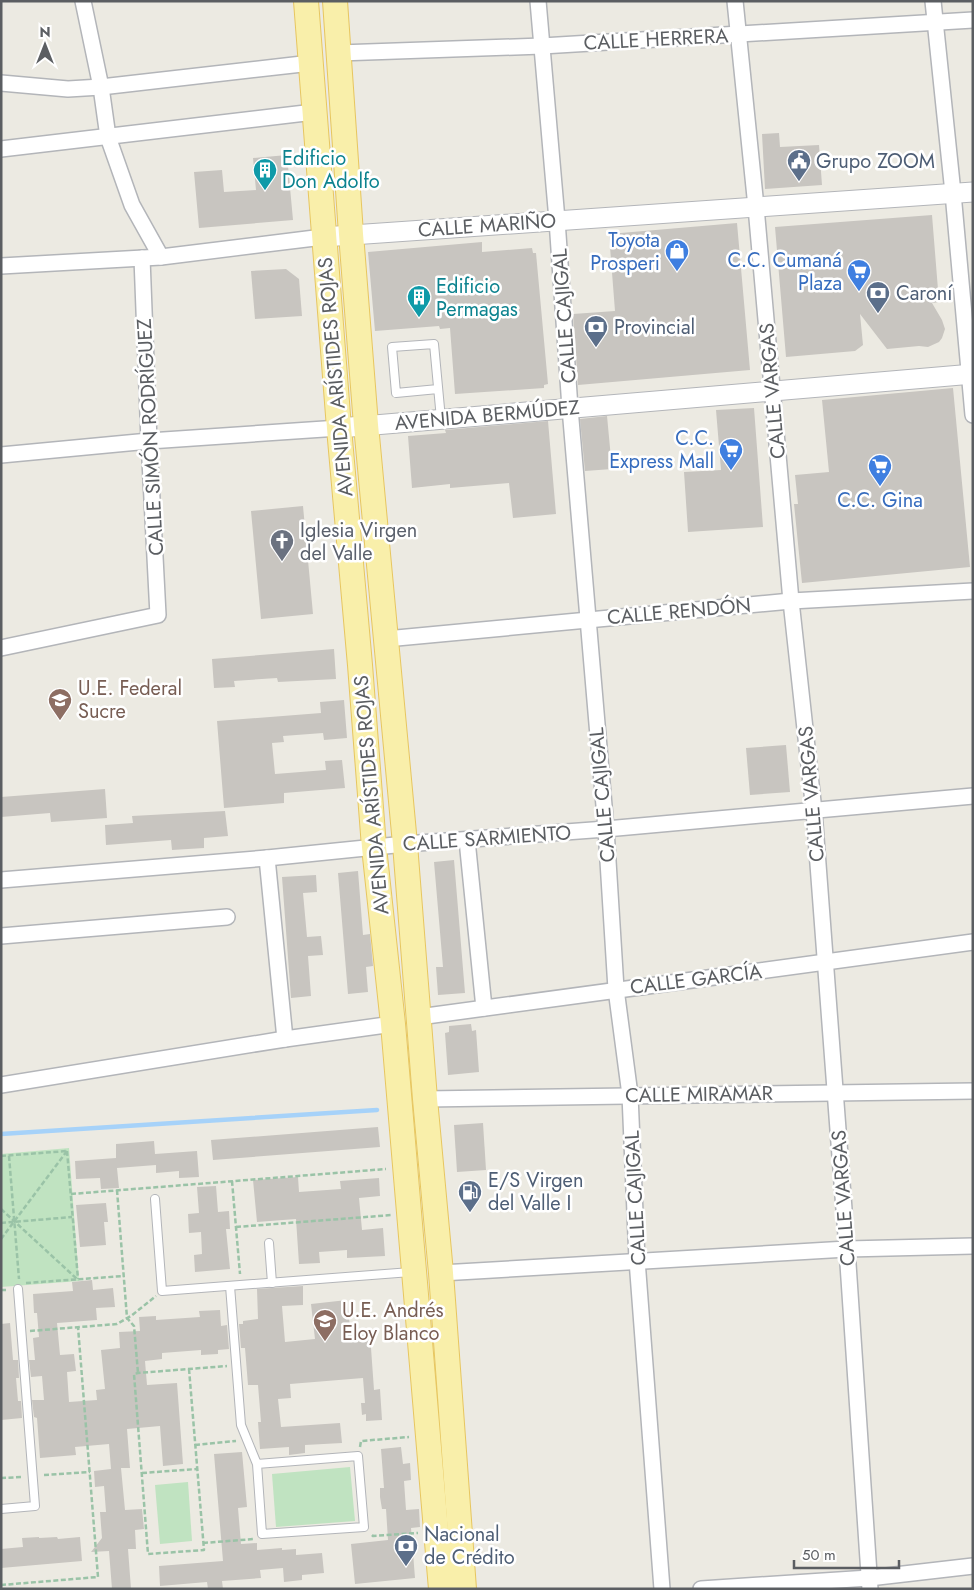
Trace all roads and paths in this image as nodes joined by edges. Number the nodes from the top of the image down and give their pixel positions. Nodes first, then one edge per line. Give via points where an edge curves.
1 (83, 1) edge
2 (306, 1) edge
3 (335, 1) edge
4 (538, 1) edge
5 (735, 1) edge
6 (933, 1) edge
7 (973, 20) edge
8 (935, 22) junction
9 (738, 34) junction
10 (542, 46) junction
11 (339, 53) junction
12 (310, 63) junction
13 (1, 83) edge
14 (101, 87) junction
15 (314, 112) junction
16 (108, 137) junction
17 (1, 149) edge
18 (973, 192) edge
19 (953, 193) junction
20 (756, 207) junction
21 (557, 220) junction
22 (351, 234) junction
23 (323, 237) junction
24 (161, 257) junction
25 (142, 258) junction
26 (1, 266) edge
27 (971, 374) edge
28 (438, 389) junction
29 (772, 391) junction
30 (570, 408) junction
31 (973, 415) edge
32 (441, 419) junction
33 (366, 425) junction
34 (339, 428) junction
35 (149, 441) junction
36 (1, 455) edge
37 (973, 591) edge
38 (791, 601) junction
39 (588, 620) junction
40 (386, 639) junction
41 (1, 648) edge
42 (973, 796) edge
43 (814, 811) junction
44 (606, 829) junction
45 (467, 840) junction
46 (405, 844) junction
47 (374, 847) junction
48 (267, 858) junction
49 (1, 880) edge
50 (227, 917) dead end
51 (1, 936) edge
52 (973, 942) edge
53 (825, 963) junction
54 (616, 989) junction
55 (484, 1008) junction
56 (419, 1017) junction
57 (393, 1024) junction
58 (285, 1039) junction
59 (1, 1085) edge
60 (973, 1091) edge
61 (835, 1092) junction
62 (630, 1095) junction
63 (425, 1099) junction
64 (68, 1151) junction
65 (1, 1156) edge
66 (9, 1156) junction
67 (405, 1168) junction
68 (232, 1181) junction
69 (117, 1190) junction
70 (71, 1194) junction
71 (155, 1199) dead end
72 (1, 1209) edge
73 (409, 1214) junction
74 (73, 1217) junction
75 (15, 1222) junction
76 (1, 1223) edge
77 (236, 1227) junction
78 (1, 1239) edge
79 (269, 1242) dead end
80 (973, 1246) edge
81 (847, 1249) junction
82 (637, 1260) junction
83 (414, 1272) junction
84 (441, 1273) junction
85 (124, 1276) junction
86 (78, 1279) junction
87 (272, 1283) junction
88 (241, 1285) junction
89 (230, 1286) junction
90 (18, 1289) dead end
91 (162, 1292) junction
92 (127, 1318) junction
93 (78, 1327) junction
94 (21, 1331) junction
95 (236, 1366) junction
96 (189, 1369) junction
97 (138, 1373) junction
98 (428, 1435) junction
99 (247, 1440) junction
100 (195, 1444) junction
101 (358, 1456) junction
102 (257, 1464) junction
103 (197, 1469) junction
104 (90, 1472) junction
105 (142, 1473) junction
106 (33, 1476) junction
107 (1, 1478) edge
108 (1, 1509) edge
109 (364, 1526) junction
110 (436, 1532) junction
111 (262, 1534) junction
112 (203, 1543) junction
113 (973, 1566) edge
114 (870, 1583) edge
115 (1, 1585) edge
116 (441, 1589) edge
117 (464, 1589) edge
118 (662, 1589) edge
119 (700, 1589) edge

1 - 14 street
2 - 12 main road, AVENIDA ARÍSTIDES ROJAS
3 - 11 main road, AVENIDA ARÍSTIDES ROJAS
4 - 10 street, CALLE CAJIGAL
5 - 9 street, CALLE VARGAS
6 - 8 street
7 - 8 street, CALLE HERRERA
8 - 9 street, CALLE HERRERA
8 - 19 street
9 - 10 street, CALLE HERRERA
9 - 20 street, CALLE VARGAS
10 - 11 street, CALLE HERRERA
10 - 21 street, CALLE CAJIGAL
11 - 22 main road, AVENIDA ARÍSTIDES ROJAS
12 - 14 street
12 - 15 main road, AVENIDA ARÍSTIDES ROJAS
13 - 14 street
14 - 16 street
15 - 16 street
15 - 23 main road, AVENIDA ARÍSTIDES ROJAS
16 - 17 street
16 - 24 street via 132,206
18 - 19 street, CALLE MARIÑO
19 - 20 street, CALLE MARIÑO
19 - 27 street
20 - 21 street, CALLE MARIÑO
20 - 29 street, CALLE VARGAS
21 - 22 street, CALLE MARIÑO
21 - 30 street, CALLE CAJIGAL
22 - 23 street, CALLE MARIÑO
22 - 33 main road, AVENIDA ARÍSTIDES ROJAS
23 - 24 street, CALLE MARIÑO
23 - 34 main road, AVENIDA ARÍSTIDES ROJAS
24 - 25 street, CALLE MARIÑO
25 - 26 street, CALLE MARIÑO
25 - 35 street, CALLE SIMÓN RODRÍGUEZ
27 - 29 street, AVENIDA BERMÚDEZ
27 - 31 street
28 - 28 lane via 434,344 392,347 396,393
28 - 32 lane
29 - 30 street, AVENIDA BERMÚDEZ
29 - 38 street, CALLE VARGAS
30 - 32 street, AVENIDA BERMÚDEZ
30 - 39 street, CALLE CAJIGAL
32 - 33 street, AVENIDA BERMÚDEZ
33 - 34 street, AVENIDA BERMÚDEZ
33 - 40 main road, AVENIDA ARÍSTIDES ROJAS
34 - 35 street, AVENIDA BERMÚDEZ
34 - 47 main road, AVENIDA ARÍSTIDES ROJAS
35 - 36 street, AVENIDA BERMÚDEZ
35 - 41 street, CALLE SIMÓN RODRÍGUEZ via 158,615
37 - 38 street, CALLE RENDÓN
38 - 39 street, CALLE RENDÓN
38 - 43 street, CALLE VARGAS
39 - 40 street, CALLE RENDÓN
39 - 44 street, CALLE CAJIGAL
40 - 46 main road, AVENIDA ARÍSTIDES ROJAS
42 - 43 street, CALLE SARMIENTO
43 - 44 street, CALLE SARMIENTO
43 - 53 street, CALLE VARGAS
44 - 45 street, CALLE SARMIENTO
44 - 54 street, CALLE CAJIGAL
45 - 46 street, CALLE SARMIENTO
45 - 55 street
46 - 47 street, CALLE SARMIENTO
46 - 56 main road, AVENIDA ARÍSTIDES ROJAS
47 - 48 street, CALLE SARMIENTO
47 - 57 main road, AVENIDA ARÍSTIDES ROJAS
48 - 49 street, CALLE SARMIENTO
48 - 58 street
50 - 51 street
52 - 53 street, CALLE GARCÍA
53 - 54 street, CALLE GARCÍA
53 - 61 street, CALLE VARGAS
54 - 55 street, CALLE GARCÍA
54 - 62 street, CALLE CAJIGAL
55 - 56 street, CALLE GARCÍA
56 - 63 main road, AVENIDA ARÍSTIDES ROJAS
57 - 58 street
57 - 67 main road, AVENIDA ARÍSTIDES ROJAS
58 - 59 street
60 - 61 street, CALLE MIRAMAR
61 - 62 street, CALLE MIRAMAR
61 - 81 street, CALLE VARGAS
62 - 63 street, CALLE MIRAMAR
62 - 82 street, CALLE CAJIGAL
63 - 84 main road, AVENIDA ARÍSTIDES ROJAS
64 - 66 path
64 - 70 path
64 - 75 path
65 - 66 path
66 - 75 path
67 - 68 path
67 - 73 main road, AVENIDA ARÍSTIDES ROJAS
68 - 69 path
68 - 77 path
69 - 70 path
69 - 85 path
70 - 74 path
71 - 91 lane
72 - 75 path
73 - 77 path
73 - 83 main road, AVENIDA ARÍSTIDES ROJAS
74 - 75 path
74 - 86 path
75 - 76 path
75 - 78 path
75 - 86 path
75 - 86 path via 19,1284
77 - 88 path
79 - 87 lane
80 - 81 street
81 - 82 street
81 - 114 street, CALLE VARGAS
82 - 84 street
82 - 118 street, CALLE CAJIGAL
83 - 87 lane
83 - 98 main road, AVENIDA ARÍSTIDES ROJAS
84 - 117 main road, AVENIDA ARÍSTIDES ROJAS
85 - 86 path
85 - 92 path
87 - 88 lane
88 - 89 lane
89 - 91 lane
89 - 95 lane
90 - 94 lane
91 - 92 path
92 - 93 path via 117,1324
92 - 97 path via 134,1326
93 - 94 path
93 - 104 path
94 - 106 lane
95 - 96 path
95 - 99 lane via 241,1425
96 - 97 path
96 - 100 path
97 - 105 path via 134,1374
98 - 101 path via 362,1440
98 - 110 main road, AVENIDA ARÍSTIDES ROJAS
99 - 100 path
99 - 102 lane
100 - 103 path
101 - 102 lane
101 - 109 lane
102 - 111 lane
103 - 105 path
103 - 112 path
104 - 106 path
104 - 115 path via 98,1577
105 - 112 path via 148,1554 204,1550
106 - 107 path
106 - 108 lane via 35,1506
109 - 110 path via 373,1536
109 - 111 lane
110 - 116 main road, AVENIDA ARÍSTIDES ROJAS
111 - 112 path via 254,1539
113 - 114 street
114 - 119 street

